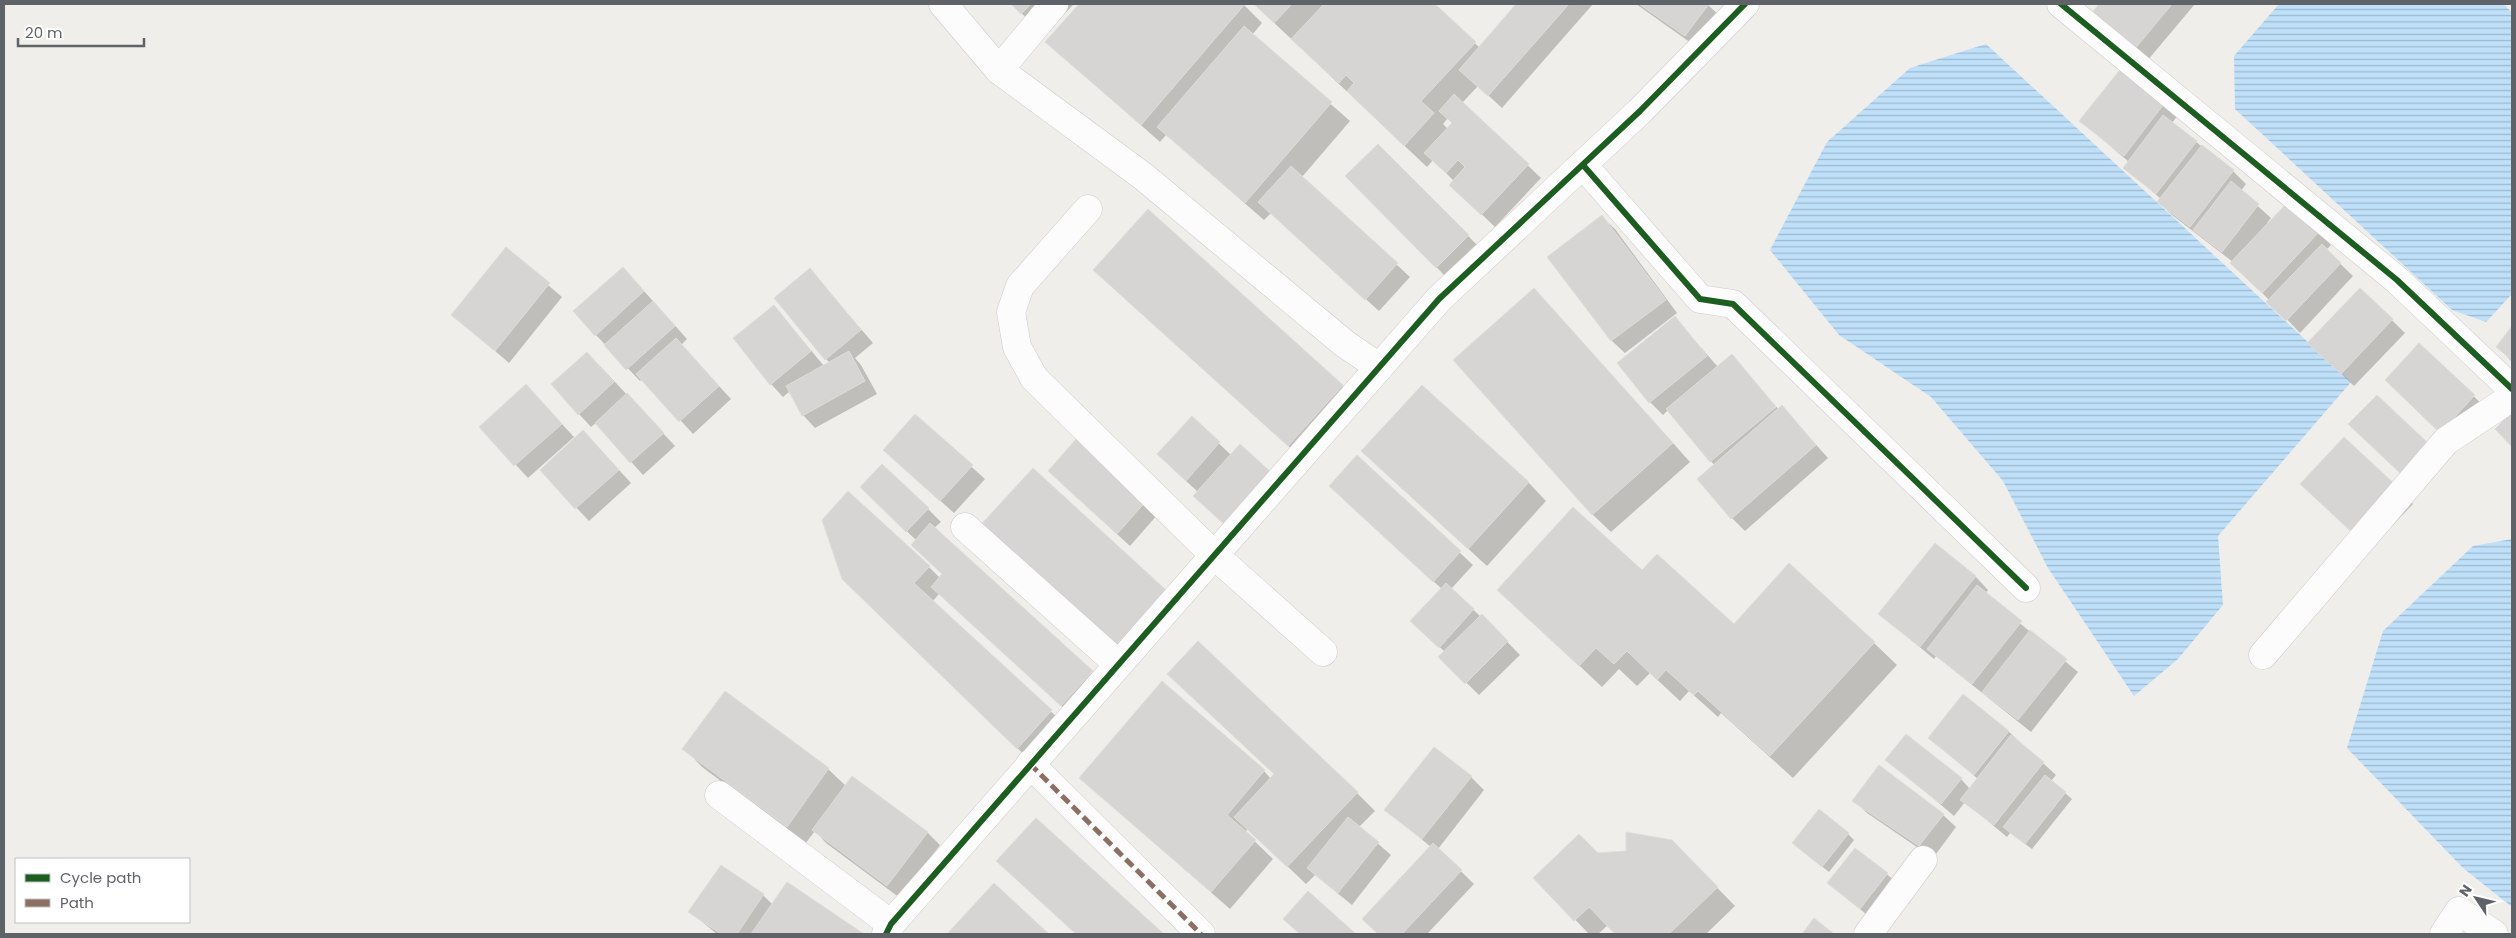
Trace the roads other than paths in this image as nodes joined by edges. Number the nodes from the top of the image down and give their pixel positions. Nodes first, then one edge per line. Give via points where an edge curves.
1 (943, 4) edge
2 (1054, 4) edge
3 (1745, 4) edge
4 (2061, 4) edge
5 (999, 70) junction
6 (1583, 165) junction
7 (1088, 208) dead end
8 (1379, 367) junction
9 (2512, 389) edge
10 (2512, 397) edge
11 (965, 527) dead end
12 (1213, 554) junction
13 (2026, 588) dead end
14 (1323, 652) dead end
15 (2263, 655) dead end
16 (1118, 664) junction
17 (1030, 764) junction
18 (719, 795) dead end
19 (1923, 860) dead end
20 (888, 929) edge
21 (1201, 934) edge
22 (1868, 934) edge
23 (2444, 934) edge
24 (2494, 934) edge

1 - 5 street
2 - 5 street
3 - 6 street
4 - 9 street via 2397,280
5 - 8 street via 1144,177 1345,344
6 - 8 street via 1439,298
6 - 13 street via 1700,299 1733,304
7 - 12 street via 1020,286 1011,312 1017,347 1034,378
8 - 12 street
10 - 15 street via 2446,441
11 - 16 street
12 - 14 street
12 - 16 street
16 - 17 street
17 - 20 street
17 - 21 street
18 - 20 street
19 - 22 street
23 - 24 street via 2459,911

